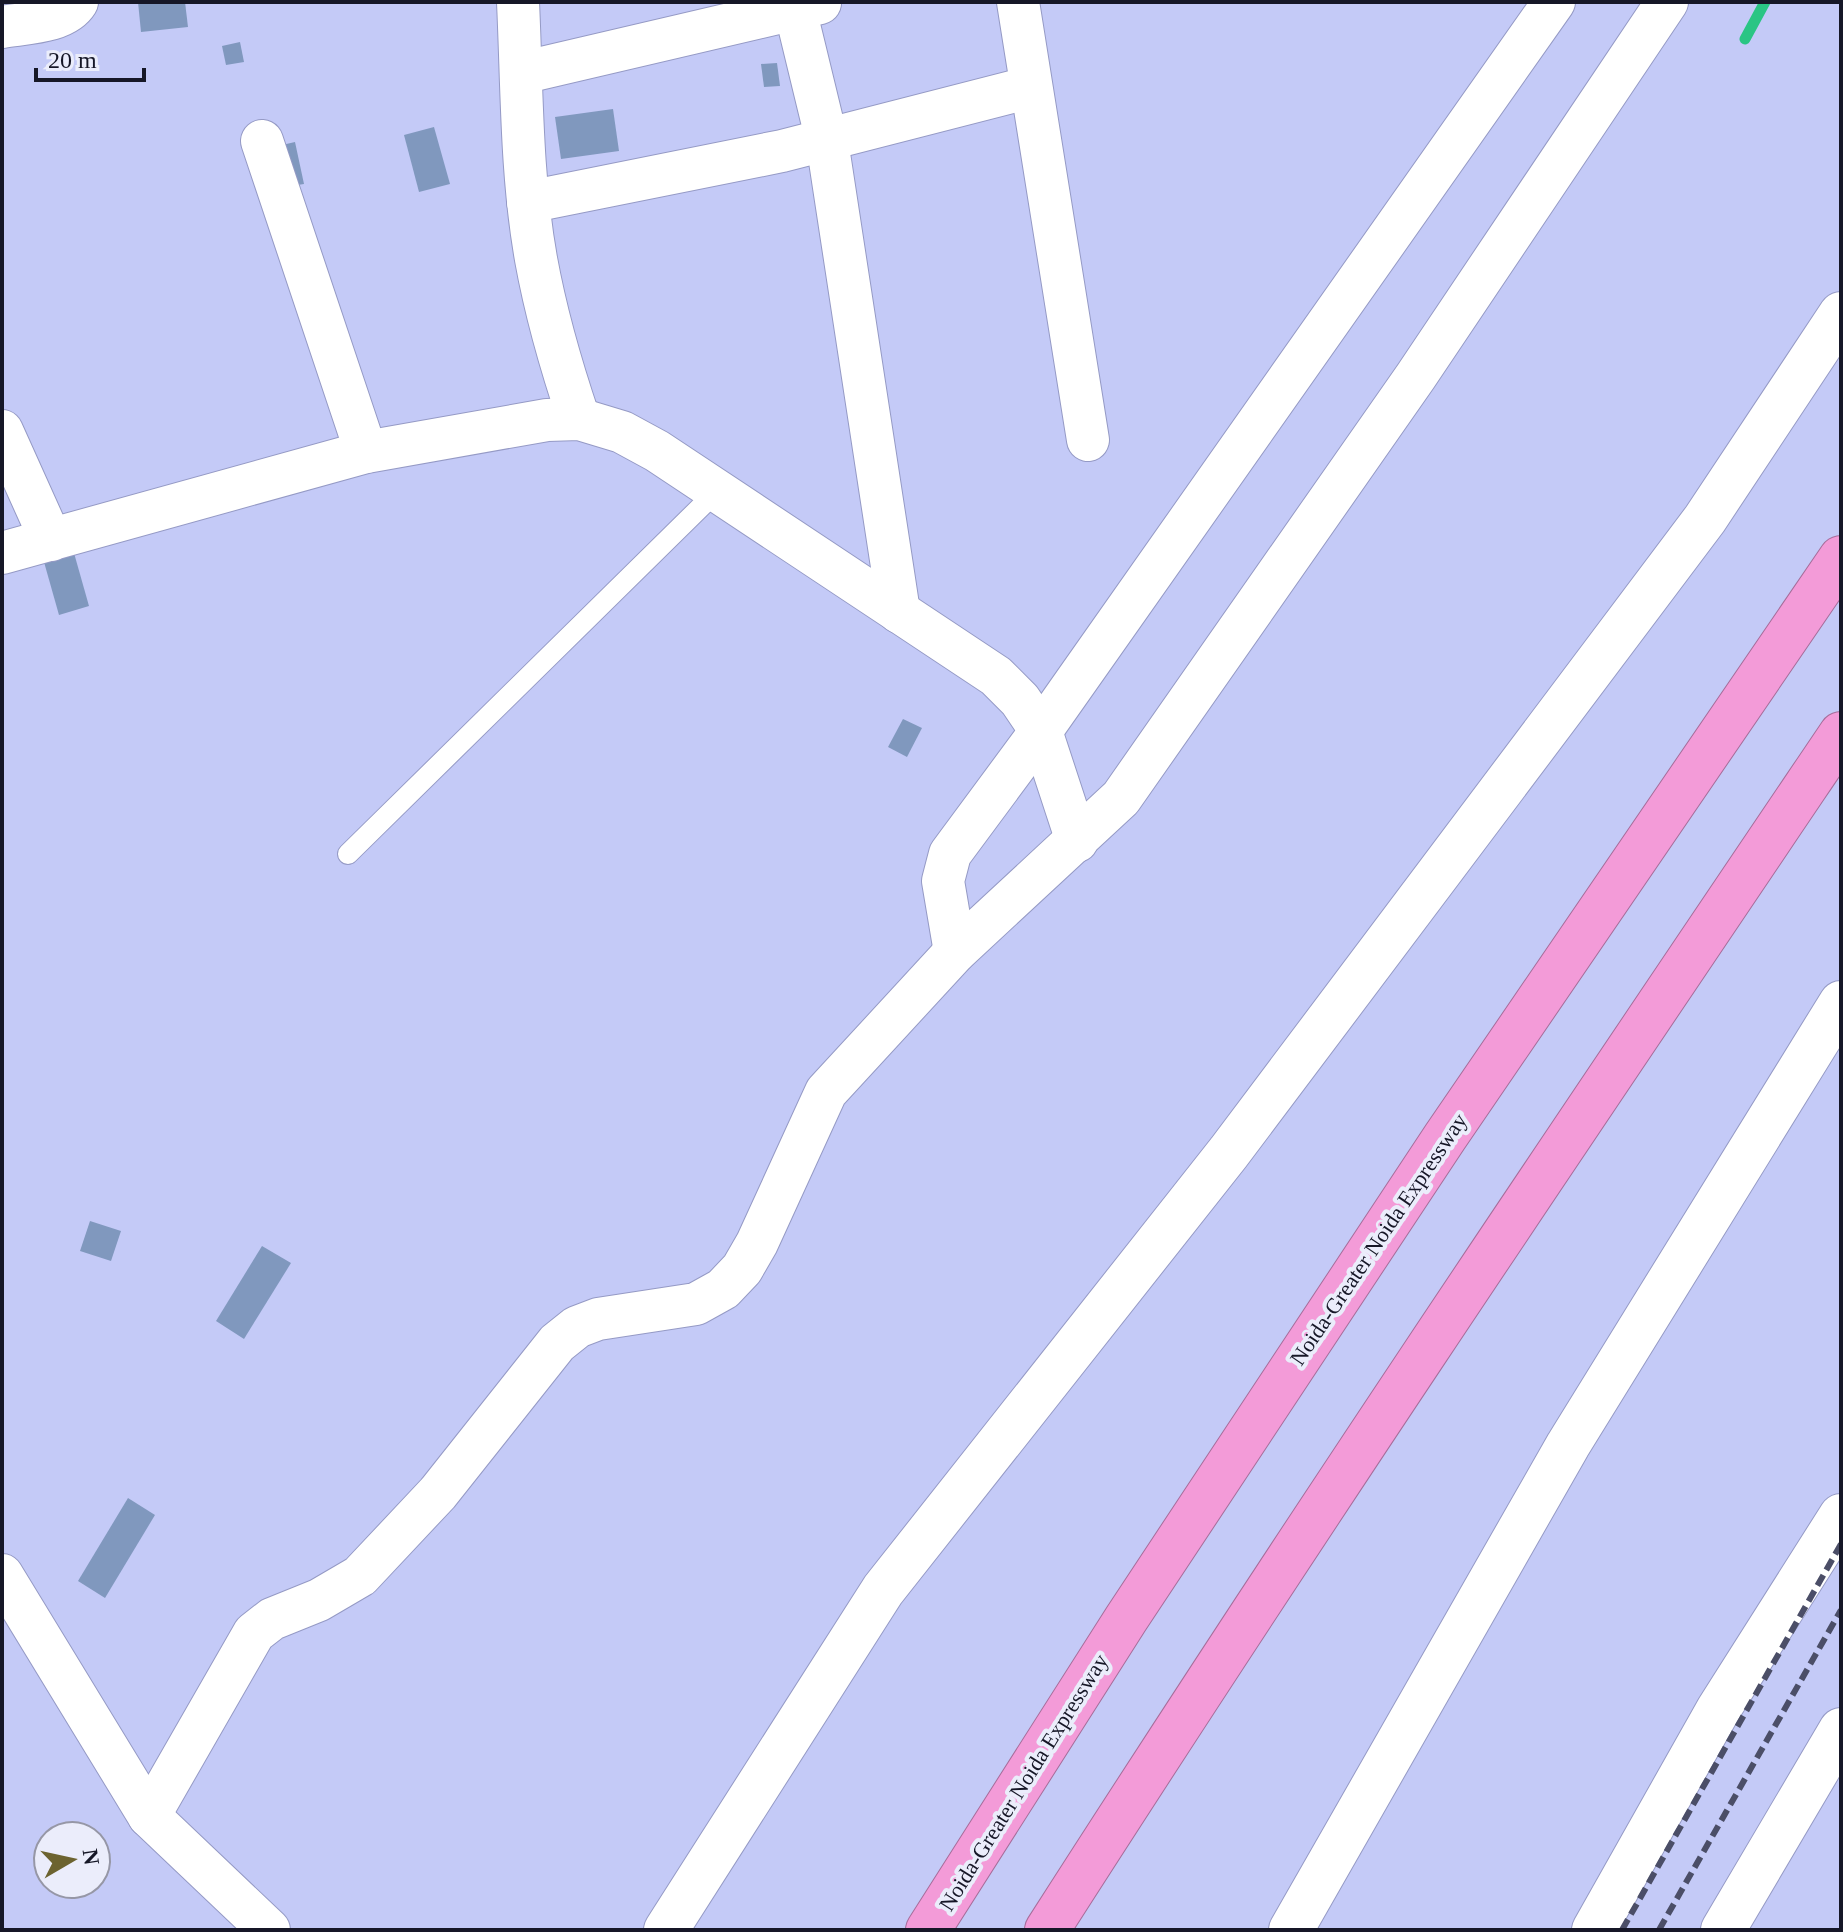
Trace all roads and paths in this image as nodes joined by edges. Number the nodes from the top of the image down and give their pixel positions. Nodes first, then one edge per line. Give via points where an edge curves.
1 (77, 2) edge
2 (518, 2) edge
3 (1018, 2) edge
4 (1554, 2) edge
5 (1667, 2) edge
6 (809, 5) edge
7 (2, 27) edge
8 (521, 73) junction
9 (1031, 87) junction
10 (262, 141) dead end
11 (827, 141) junction
12 (528, 202) junction
13 (1841, 314) edge
14 (579, 419) junction
15 (2, 431) edge
16 (1088, 440) dead end
17 (366, 452) junction
18 (717, 491) junction
19 (51, 540) junction
20 (2, 553) edge
21 (1841, 558) edge
22 (899, 612) junction
23 (1041, 731) junction
24 (1841, 734) edge
25 (1077, 841) junction
26 (348, 854) dead end
27 (955, 952) junction
28 (1841, 1003) edge
29 (1841, 1516) edge
30 (2, 1575) edge
31 (1841, 1730) edge
32 (149, 1816) junction
33 (269, 1930) edge
34 (666, 1930) edge
35 (928, 1930) edge
36 (1047, 1930) edge
37 (1291, 1930) edge
38 (1594, 1930) edge
39 (1723, 1930) edge

1 - 7 street via 72,11 55,17
2 - 8 street
3 - 9 street
4 - 23 street
5 - 25 street via 1416,376 1121,798
6 - 8 street
6 - 11 street
8 - 12 street
9 - 11 street
9 - 16 street
10 - 17 street
11 - 12 street
11 - 22 street
12 - 14 street via 558,359
13 - 34 street via 1657,583 1229,1152 883,1590
14 - 17 street
14 - 18 street via 622,432
15 - 19 street
17 - 19 street
18 - 22 street
18 - 26 lane
19 - 20 street
21 - 35 highway, Noida-Greater Noida Expressway via 1445,1137
22 - 23 street via 996,676
23 - 25 street
23 - 27 street via 950,854 943,881
24 - 36 highway via 1497,1243
25 - 27 street
27 - 32 street via 826,1092 742,1269 723,1289 696,1304 598,1319 557,1343 438,1493 360,1576 254,1633
28 - 37 street via 1568,1445
29 - 38 street via 1718,1710
30 - 32 street
31 - 39 street
32 - 33 street

